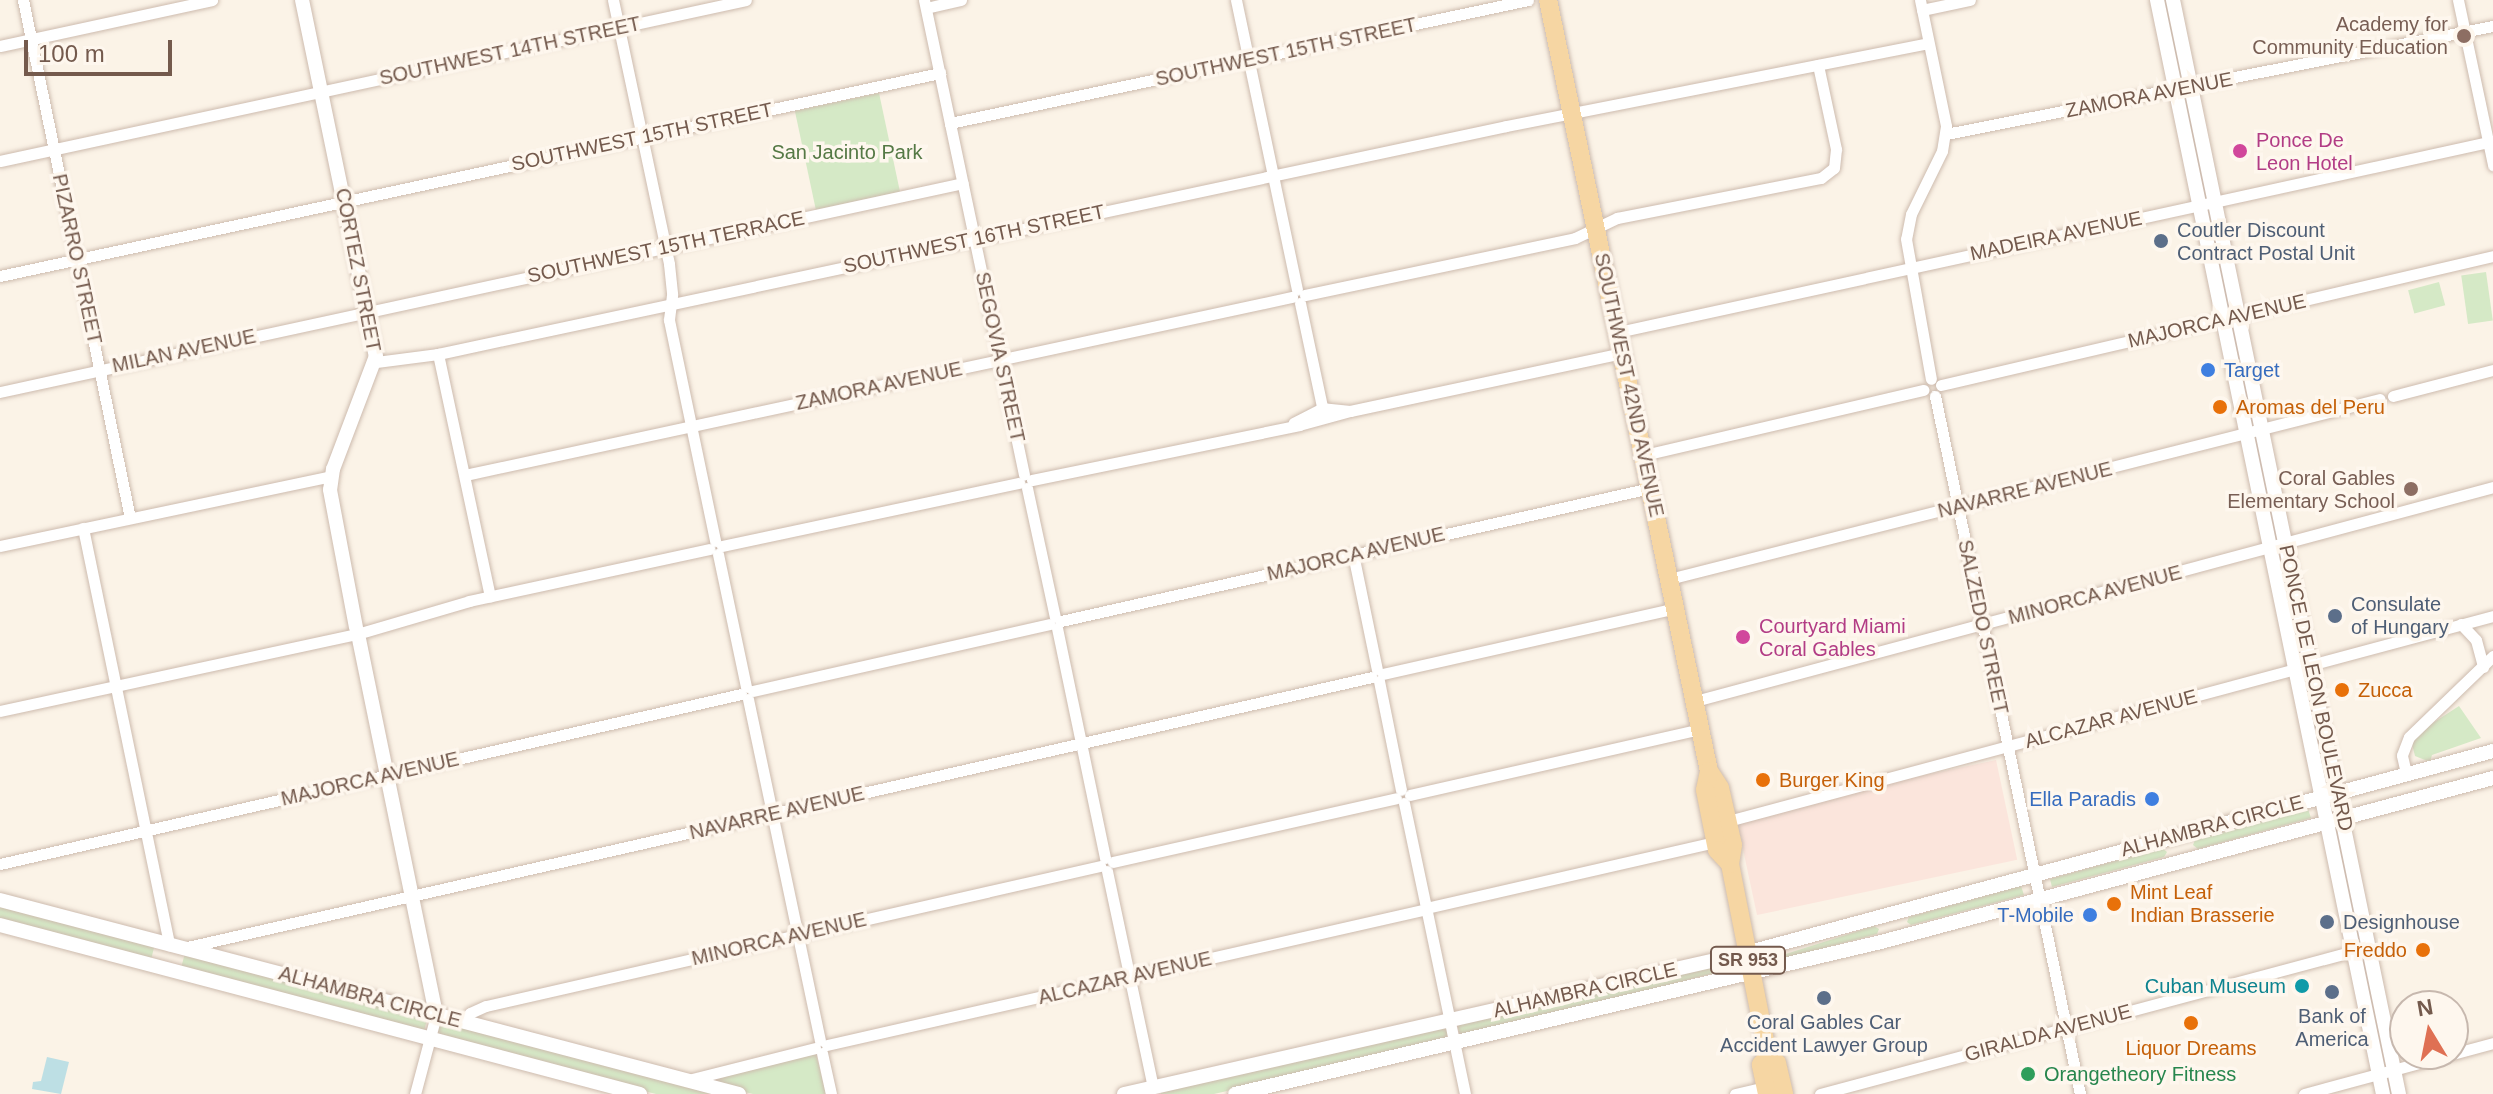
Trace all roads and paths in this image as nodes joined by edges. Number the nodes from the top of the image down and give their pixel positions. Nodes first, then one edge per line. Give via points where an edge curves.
1 (23, 0) edge
2 (212, 0) edge
3 (302, 0) edge
4 (613, 0) edge
5 (746, 0) edge
6 (961, 0) edge
7 (1236, 0) edge
8 (1528, 0) edge
9 (1548, 0) edge
10 (1970, 0) edge
11 (2157, 0) edge
12 (2173, 0) edge
13 (2458, 0) edge
14 (925, 4) edge
15 (1921, 5) edge
16 (2493, 26) edge
17 (619, 27) junction
18 (2465, 32) junction
19 (32, 39) junction
20 (1928, 43) junction
21 (0, 46) edge
22 (1249, 60) junction
23 (1818, 65) junction
24 (940, 73) junction
25 (2191, 86) junction
26 (2175, 89) junction
27 (322, 92) junction
28 (1572, 112) junction
29 (950, 123) junction
30 (1946, 134) junction
31 (642, 138) junction
32 (2491, 142) edge
33 (54, 149) junction
34 (0, 161) edge
35 (2493, 165) edge
36 (1274, 176) junction
37 (963, 183) junction
38 (344, 201) junction
39 (2214, 202) junction
40 (2198, 205) junction
41 (1596, 228) junction
42 (975, 239) junction
43 (666, 247) junction
44 (2493, 256) edge
45 (77, 260) junction
46 (1909, 268) junction
47 (0, 276) edge
48 (1298, 296) junction
49 (671, 304) junction
50 (368, 311) junction
51 (2238, 316) junction
52 (2222, 320) junction
53 (1618, 332) junction
54 (1623, 353) junction
55 (438, 354) junction
56 (1001, 360) junction
57 (376, 362) junction
58 (100, 369) junction
59 (2493, 370) edge
60 (1933, 387) junction
61 (0, 392) edge
62 (1323, 412) junction
63 (691, 427) junction
64 (2262, 430) junction
65 (2246, 434) junction
66 (1644, 455) junction
67 (465, 475) junction
68 (332, 476) junction
69 (1026, 481) junction
70 (2493, 487) edge
71 (1650, 488) junction
72 (1958, 506) junction
73 (130, 518) junction
74 (83, 528) junction
75 (2285, 544) junction
76 (0, 546) edge
77 (716, 547) junction
78 (2270, 548) junction
79 (1353, 554) junction
80 (1669, 579) junction
81 (490, 596) junction
82 (1675, 608) junction
83 (2493, 616) edge
84 (1056, 622) junction
85 (2461, 624) junction
86 (1983, 625) junction
87 (358, 634) junction
88 (2493, 656) edge
89 (2312, 665) junction
90 (2483, 667) junction
91 (2295, 669) junction
92 (1378, 676) junction
93 (117, 687) junction
94 (747, 693) junction
95 (1695, 701) junction
96 (0, 711) edge
97 (1701, 729) junction
98 (1081, 744) junction
99 (2008, 746) junction
100 (2493, 751) edge
101 (2406, 773) junction
102 (388, 775) junction
103 (2493, 778) edge
104 (1707, 780) junction
105 (2337, 792) junction
106 (1403, 796) junction
107 (2321, 796) junction
108 (772, 814) junction
109 (2343, 819) junction
110 (1728, 821) junction
111 (2327, 823) junction
112 (147, 830) junction
113 (2196, 830) junction
114 (2157, 841) junction
115 (1715, 842) junction
116 (2201, 858) junction
117 (0, 864) edge
118 (1106, 864) junction
119 (1730, 864) junction
120 (2166, 868) junction
121 (2034, 873) junction
122 (413, 895) junction
123 (0, 900) edge
124 (2040, 902) junction
125 (1426, 908) junction
126 (1904, 910) junction
127 (1875, 918) junction
128 (0, 925) edge
129 (1914, 933) junction
130 (798, 935) junction
131 (1881, 942) junction
132 (176, 946) junction
133 (2369, 947) junction
134 (2352, 951) junction
135 (1746, 953) junction
136 (169, 969) junction
137 (1751, 974) junction
138 (1130, 976) junction
139 (436, 1015) junction
140 (1450, 1021) junction
141 (465, 1022) junction
142 (2066, 1028) junction
143 (430, 1039) junction
144 (2389, 1042) edge
145 (1454, 1043) junction
146 (2493, 1043) edge
147 (821, 1047) junction
148 (2469, 1050) edge
149 (1764, 1060) junction
150 (2395, 1070) joint
151 (2379, 1074) junction
152 (687, 1080) junction
153 (1154, 1090) edge
154 (1770, 1092) edge
155 (415, 1094) edge
156 (640, 1094) edge
157 (739, 1094) edge
158 (831, 1094) edge
159 (1124, 1094) edge
160 (1235, 1094) edge
161 (1465, 1094) edge
162 (1735, 1094) edge
163 (1784, 1094) edge
164 (1820, 1094) edge
165 (2080, 1094) edge
166 (2304, 1094) edge
167 (2383, 1094) edge
168 (2399, 1094) edge

1 - 19 street, PIZARRO STREET
2 - 19 street
3 - 27 street, CORTEZ STREET
4 - 17 street
5 - 17 street, SOUTHWEST 14TH STREET
6 - 14 street
7 - 22 street
8 - 22 street, SOUTHWEST 15TH STREET
9 - 28 main road, SOUTHWEST 42ND AVENUE / SR 953
10 - 15 street
11 - 26 street, PONCE DE LEON BOULEVARD
12 - 25 street, PONCE DE LEON BOULEVARD
13 - 18 street
14 - 24 street, SEGOVIA STREET
15 - 20 street
16 - 18 street, ZAMORA AVENUE
17 - 27 street, SOUTHWEST 14TH STREET
17 - 31 street
18 - 25 street, ZAMORA AVENUE
18 - 32 street
19 - 21 street
19 - 33 street, PIZARRO STREET
20 - 23 street, SOUTHWEST 16TH STREET
20 - 30 street
22 - 29 street, SOUTHWEST 15TH STREET
22 - 36 street
23 - 28 street, SOUTHWEST 16TH STREET
23 - 41 street, ZAMORA AVENUE via 1835,139 1834,168 1815,180 1617,218
24 - 29 street, SEGOVIA STREET
24 - 31 street, SOUTHWEST 15TH STREET
25 - 26 street, ZAMORA AVENUE
25 - 39 street, PONCE DE LEON BOULEVARD
26 - 30 street, ZAMORA AVENUE
26 - 40 street, PONCE DE LEON BOULEVARD
27 - 33 street, SOUTHWEST 14TH STREET
27 - 38 street, CORTEZ STREET
28 - 36 street, SOUTHWEST 16TH STREET
28 - 41 main road, SOUTHWEST 42ND AVENUE / SR 953
29 - 37 street, SEGOVIA STREET
30 - 46 street, SALZEDO STREET via 1908,223
31 - 38 street, SOUTHWEST 15TH STREET
31 - 43 street
32 - 35 street
32 - 39 street, MADEIRA AVENUE
33 - 34 street, SOUTHWEST 14TH STREET
33 - 45 street, PIZARRO STREET
36 - 42 street, SOUTHWEST 16TH STREET
36 - 48 street
37 - 42 street, SEGOVIA STREET
37 - 43 street, SOUTHWEST 15TH TERRACE
38 - 45 street, SOUTHWEST 15TH STREET
38 - 50 street, CORTEZ STREET
39 - 40 street, MADEIRA AVENUE
39 - 51 street, PONCE DE LEON BOULEVARD
40 - 46 street, MADEIRA AVENUE
40 - 52 street, PONCE DE LEON BOULEVARD
41 - 48 street, ZAMORA AVENUE via 1575,238
41 - 53 main road, SOUTHWEST 42ND AVENUE / SR 953
42 - 49 street, SOUTHWEST 16TH STREET
42 - 56 street, SEGOVIA STREET
43 - 49 street
43 - 50 street, SOUTHWEST 15TH TERRACE
44 - 51 street, MAJORCA AVENUE
45 - 47 street, SOUTHWEST 15TH STREET
45 - 58 street, PIZARRO STREET
46 - 53 street, MADEIRA AVENUE
46 - 60 street, SALZEDO STREET
48 - 56 street, ZAMORA AVENUE
48 - 62 street
49 - 55 street, SOUTHWEST 16TH STREET
49 - 63 street via 669,320
50 - 57 street, CORTEZ STREET
50 - 58 street, MILAN AVENUE
51 - 52 street, MAJORCA AVENUE
51 - 64 street, PONCE DE LEON BOULEVARD
52 - 60 street, MAJORCA AVENUE
52 - 65 street, PONCE DE LEON BOULEVARD
53 - 54 main road, SOUTHWEST 42ND AVENUE / SR 953
54 - 62 street via 1350,411
54 - 66 main road, SOUTHWEST 42ND AVENUE / SR 953
55 - 57 street, SOUTHWEST 16TH STREET
55 - 67 street
56 - 63 street, ZAMORA AVENUE
56 - 69 street, SEGOVIA STREET
57 - 68 street, CORTEZ STREET
58 - 61 street, MILAN AVENUE
58 - 73 street, PIZARRO STREET
59 - 64 street, NAVARRE AVENUE
60 - 66 street, MAJORCA AVENUE
60 - 72 street, SALZEDO STREET
62 - 69 street via 1294,423
63 - 67 street, ZAMORA AVENUE
63 - 77 street
64 - 65 street, NAVARRE AVENUE
64 - 75 street, PONCE DE LEON BOULEVARD
65 - 72 street, NAVARRE AVENUE
65 - 78 street, PONCE DE LEON BOULEVARD
66 - 71 main road, SOUTHWEST 42ND AVENUE / SR 953
67 - 81 street
68 - 73 street
68 - 87 street, CORTEZ STREET via 330,497
69 - 77 street
69 - 84 street, SEGOVIA STREET
70 - 75 street, MINORCA AVENUE
71 - 79 street, MAJORCA AVENUE
71 - 80 main road, SOUTHWEST 42ND AVENUE / SR 953
72 - 80 street, NAVARRE AVENUE
72 - 86 street, SALZEDO STREET
73 - 74 street
74 - 76 street
74 - 93 street
75 - 78 street, MINORCA AVENUE
75 - 89 street, PONCE DE LEON BOULEVARD
77 - 81 street
77 - 94 street
78 - 86 street, MINORCA AVENUE
78 - 91 street, PONCE DE LEON BOULEVARD
79 - 84 street, MAJORCA AVENUE
79 - 92 street
80 - 82 main road, SOUTHWEST 42ND AVENUE / SR 953
81 - 87 street
82 - 92 street, NAVARRE AVENUE
82 - 95 main road, SOUTHWEST 42ND AVENUE / SR 953
83 - 85 street, ALCAZAR AVENUE
84 - 94 street, MAJORCA AVENUE
84 - 98 street, SEGOVIA STREET
85 - 89 street, ALCAZAR AVENUE
85 - 90 street via 2476,640
86 - 95 street, MINORCA AVENUE
86 - 99 street, SALZEDO STREET
87 - 93 street
87 - 102 street, CORTEZ STREET
88 - 90 street
89 - 91 street, ALCAZAR AVENUE
89 - 105 street, PONCE DE LEON BOULEVARD
90 - 101 street via 2409,737 2402,755
91 - 99 street, ALCAZAR AVENUE
91 - 107 street, PONCE DE LEON BOULEVARD
92 - 98 street, NAVARRE AVENUE
92 - 106 street
93 - 96 street
93 - 112 street
94 - 102 street, MAJORCA AVENUE
94 - 108 street
95 - 97 main road, SOUTHWEST 42ND AVENUE / SR 953
97 - 104 main road, SOUTHWEST 42ND AVENUE / SR 953
97 - 106 street, MINORCA AVENUE
98 - 108 street, NAVARRE AVENUE
98 - 118 street, SEGOVIA STREET
99 - 110 street, ALCAZAR AVENUE
99 - 121 street, SALZEDO STREET
100 - 101 street, ALHAMBRA CIRCLE
101 - 105 street, ALHAMBRA CIRCLE
102 - 112 street, MAJORCA AVENUE
102 - 122 street, CORTEZ STREET
103 - 109 street, ALHAMBRA CIRCLE
104 - 110 main road, SOUTHWEST 42ND AVENUE / SR 953 via 1720,788
104 - 115 main road, SOUTHWEST 42ND AVENUE / SR 953
105 - 107 street, ALHAMBRA CIRCLE
105 - 109 street, PONCE DE LEON BOULEVARD
106 - 118 street, MINORCA AVENUE
106 - 125 street
107 - 111 street, PONCE DE LEON BOULEVARD
107 - 113 street, ALHAMBRA CIRCLE
108 - 122 street, NAVARRE AVENUE
108 - 130 street
109 - 111 street, ALHAMBRA CIRCLE
109 - 133 street, PONCE DE LEON BOULEVARD
110 - 119 main road, SOUTHWEST 42ND AVENUE / SR 953
111 - 116 street, ALHAMBRA CIRCLE
111 - 134 street, PONCE DE LEON BOULEVARD
112 - 117 street, MAJORCA AVENUE
112 - 132 street
113 - 114 street, ALHAMBRA CIRCLE
113 - 116 street via 2189,849
114 - 120 street via 2171,850
114 - 121 street, ALHAMBRA CIRCLE
115 - 119 main road, SOUTHWEST 42ND AVENUE / SR 953
115 - 125 street, ALCAZAR AVENUE
116 - 120 street, ALHAMBRA CIRCLE
118 - 130 street, MINORCA AVENUE
118 - 138 street, SEGOVIA STREET
119 - 135 main road, SOUTHWEST 42ND AVENUE / SR 953
120 - 124 street, ALHAMBRA CIRCLE
121 - 124 street, SALZEDO STREET
121 - 126 street, ALHAMBRA CIRCLE
122 - 132 street, NAVARRE AVENUE
122 - 139 street, CORTEZ STREET
123 - 132 street, ALHAMBRA CIRCLE
124 - 129 street, ALHAMBRA CIRCLE
124 - 142 street, SALZEDO STREET
125 - 138 street, ALCAZAR AVENUE
125 - 140 street
126 - 127 street, ALHAMBRA CIRCLE
126 - 129 street via 1901,924
127 - 131 street via 1884,927
127 - 135 street, ALHAMBRA CIRCLE
128 - 136 street, ALHAMBRA CIRCLE
129 - 131 street, ALHAMBRA CIRCLE
130 - 141 street, MINORCA AVENUE via 486,1006
130 - 147 street
131 - 137 street, ALHAMBRA CIRCLE
132 - 136 street
132 - 139 street, ALHAMBRA CIRCLE
133 - 134 street, GIRALDA AVENUE
133 - 144 street, PONCE DE LEON BOULEVARD
134 - 142 street, GIRALDA AVENUE
134 - 151 street, PONCE DE LEON BOULEVARD
135 - 137 main road, SOUTHWEST 42ND AVENUE / SR 953
135 - 140 street, ALHAMBRA CIRCLE
136 - 143 street, ALHAMBRA CIRCLE
137 - 145 street, ALHAMBRA CIRCLE
137 - 149 main road, SOUTHWEST 42ND AVENUE / SR 953
138 - 147 street, ALCAZAR AVENUE
138 - 153 street, SEGOVIA STREET
139 - 141 street, ALHAMBRA CIRCLE
139 - 143 street, CORTEZ STREET
140 - 145 street
140 - 153 street, ALHAMBRA CIRCLE
141 - 152 street, ALHAMBRA CIRCLE
142 - 164 street, GIRALDA AVENUE
142 - 165 street, SALZEDO STREET
143 - 155 street, CORTEZ STREET
143 - 156 street, ALHAMBRA CIRCLE
145 - 160 street, ALHAMBRA CIRCLE
145 - 161 street
146 - 148 street
147 - 152 street, ALCAZAR AVENUE
147 - 158 street
149 - 154 main road, SOUTHWEST 42ND AVENUE / SR 953
149 - 163 main road, SOUTHWEST 42ND AVENUE / SR 953 via 1777,1063
150 - 151 street
150 - 168 street, PONCE DE LEON BOULEVARD
151 - 166 street
151 - 167 street, PONCE DE LEON BOULEVARD
152 - 157 street, ALHAMBRA CIRCLE
153 - 159 street, ALHAMBRA CIRCLE
154 - 162 street

